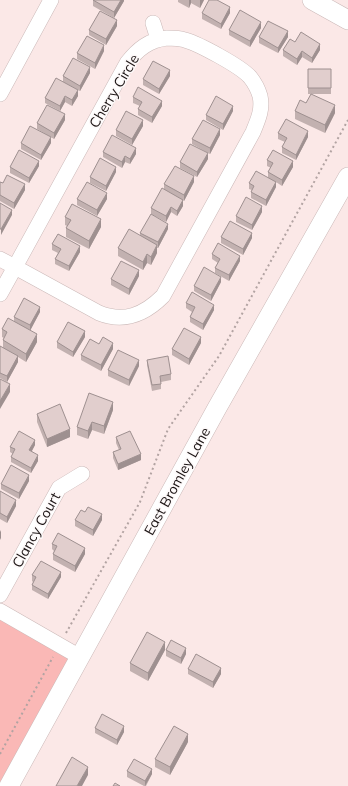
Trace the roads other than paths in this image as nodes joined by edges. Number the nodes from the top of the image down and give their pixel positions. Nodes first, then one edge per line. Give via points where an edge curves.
1 (51, 0) edge
2 (312, 0) edge
3 (348, 20) edge
4 (153, 24) dead end
5 (158, 39) junction
6 (0, 94) edge
7 (348, 177) edge
8 (0, 259) edge
9 (15, 267) junction
10 (0, 294) edge
11 (82, 474) dead end
12 (0, 595) edge
13 (0, 611) edge
14 (80, 657) junction
15 (10, 786) edge

1 - 6 street
2 - 3 main road
4 - 5 street
5 - 9 street, Cherry Circle via 135,52 127,63
5 - 9 street, Cherry Circle via 177,38 198,45 237,66 256,87 266,93 249,139 168,289 144,317 108,317
7 - 14 main road, East Bromley Lane
8 - 9 street
9 - 10 street
11 - 12 street, Clancy Court via 60,488
13 - 14 street
14 - 15 main road, East Bromley Lane

